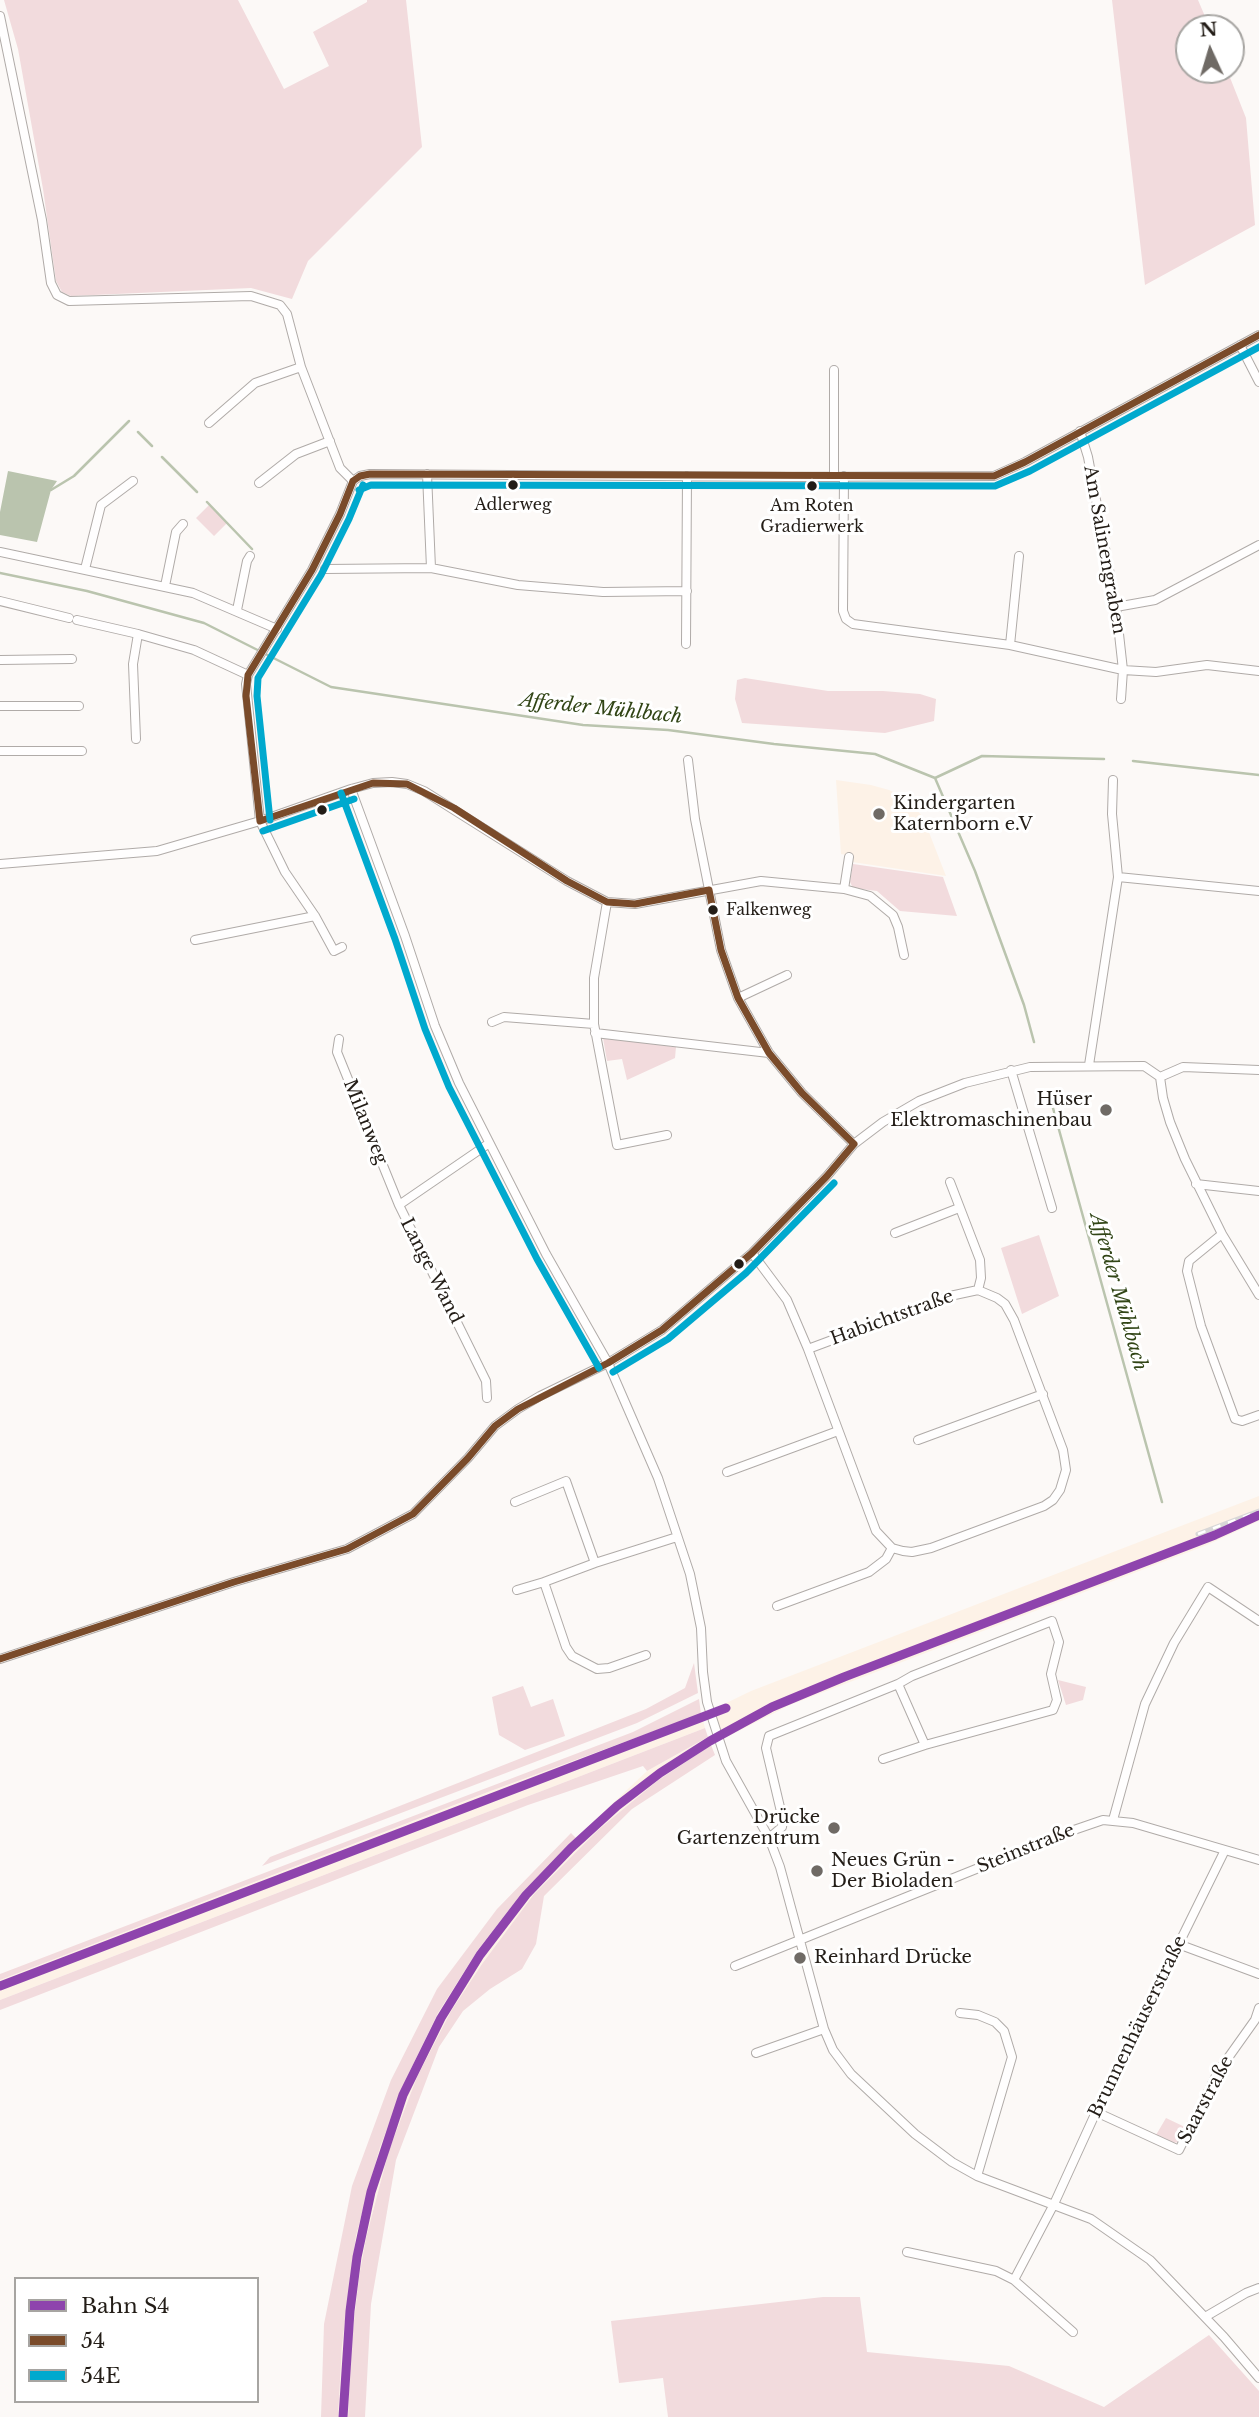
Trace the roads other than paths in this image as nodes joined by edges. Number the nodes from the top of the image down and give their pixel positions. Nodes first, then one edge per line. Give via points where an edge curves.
1 (0, 16) edge
2 (1259, 335) edge
3 (1240, 345) junction
4 (301, 367) junction
5 (834, 370) dead end
6 (1259, 382) edge
7 (209, 422) dead end
8 (1080, 431) junction
9 (330, 441) junction
10 (426, 474) junction
11 (687, 476) junction
12 (839, 476) junction
13 (133, 481) dead end
14 (353, 481) junction
15 (259, 483) dead end
16 (183, 524) dead end
17 (1259, 545) edge
18 (0, 552) edge
19 (250, 556) dead end
20 (1020, 556) dead end
21 (431, 568) junction
22 (85, 569) junction
23 (325, 569) dead end
24 (165, 586) junction
25 (687, 591) junction
26 (0, 601) edge
27 (1116, 607) junction
28 (237, 610) junction
29 (277, 629) junction
30 (138, 634) junction
31 (686, 644) dead end
32 (1010, 645) junction
33 (72, 659) dead end
34 (0, 660) edge
35 (1122, 670) junction
36 (1259, 671) edge
37 (248, 675) junction
38 (1121, 699) dead end
39 (0, 706) edge
40 (79, 706) dead end
41 (136, 740) dead end
42 (0, 751) edge
43 (82, 751) dead end
44 (688, 760) dead end
45 (1113, 780) dead end
46 (351, 789) junction
47 (260, 821) junction
48 (849, 857) dead end
49 (0, 864) edge
50 (1118, 877) junction
51 (844, 889) junction
52 (709, 890) junction
53 (1259, 891) edge
54 (607, 902) junction
55 (314, 916) junction
56 (195, 940) dead end
57 (342, 947) dead end
58 (904, 955) dead end
59 (787, 975) dead end
60 (737, 998) junction
61 (492, 1022) dead end
62 (594, 1028) junction
63 (339, 1039) dead end
64 (769, 1053) junction
65 (1089, 1065) junction
66 (1010, 1070) junction
67 (1259, 1070) edge
68 (1160, 1077) junction
69 (667, 1135) dead end
70 (488, 1144) junction
71 (854, 1144) junction
72 (950, 1182) dead end
73 (1196, 1184) junction
74 (1259, 1191) edge
75 (399, 1205) junction
76 (960, 1208) junction
77 (1052, 1208) dead end
78 (895, 1233) dead end
79 (1222, 1234) junction
80 (752, 1253) junction
81 (978, 1290) junction
82 (1259, 1295) edge
83 (808, 1349) junction
84 (608, 1363) junction
85 (1042, 1394) junction
86 (486, 1398) dead end
87 (1259, 1415) edge
88 (838, 1431) junction
89 (918, 1440) dead end
90 (727, 1472) dead end
91 (515, 1502) dead end
92 (677, 1537) junction
93 (892, 1548) junction
94 (595, 1563) junction
95 (544, 1582) junction
96 (517, 1590) dead end
97 (777, 1606) dead end
98 (1259, 1621) edge
99 (646, 1655) dead end
100 (0, 1659) edge
101 (898, 1684) junction
102 (925, 1745) junction
103 (883, 1759) dead end
104 (1113, 1820) junction
105 (769, 1838) junction
106 (1226, 1850) junction
107 (1259, 1860) edge
108 (800, 1941) junction
109 (1178, 1944) junction
110 (735, 1966) dead end
111 (1259, 1974) edge
112 (1259, 2008) edge
113 (960, 2013) dead end
114 (824, 2029) junction
115 (756, 2053) dead end
116 (1096, 2112) junction
117 (977, 2176) junction
118 (1054, 2204) junction
119 (907, 2252) dead end
120 (1014, 2280) junction
121 (1259, 2288) edge
122 (1205, 2317) junction
123 (1073, 2332) dead end
124 (1259, 2378) edge

1 - 4 street via 57,295 69,301 251,296 271,301 287,314
2 - 3 street
3 - 6 street
3 - 8 street
4 - 7 street via 255,383
4 - 9 street
5 - 12 street
8 - 12 street via 994,476
8 - 27 street, Am Salinengraben
9 - 14 street via 340,468
9 - 15 street via 296,454
10 - 11 street
10 - 14 street via 370,474
10 - 21 street
11 - 12 street
11 - 25 street
12 - 32 street via 846,619 853,624
13 - 22 street via 101,505
14 - 29 street via 312,570
16 - 24 street via 176,532
17 - 27 street via 1155,600
18 - 22 street
19 - 28 street
20 - 32 street
21 - 23 street
21 - 25 street via 518,585 603,592
22 - 24 street
24 - 28 street
25 - 31 street
26 - 30 street
27 - 35 street, Am Salinengraben
28 - 29 street
29 - 37 street
30 - 37 street via 194,650
30 - 41 street via 133,664
32 - 35 street
33 - 34 street
35 - 36 street via 1156,672 1207,665
35 - 38 street, Am Salinengraben
37 - 47 street via 246,696
39 - 40 street
42 - 43 street
44 - 52 street
45 - 50 street
46 - 47 street
46 - 54 street via 392,782 424,791
46 - 70 street via 440,1038
47 - 49 street via 157,851
47 - 55 street
48 - 51 street
50 - 53 street
50 - 65 street
51 - 52 street via 761,881
51 - 58 street via 870,896 893,915
52 - 54 street via 635,904
52 - 60 street
54 - 62 street via 594,978
55 - 56 street
55 - 57 street via 334,951
59 - 60 street
60 - 64 street
61 - 62 street via 504,1017
62 - 64 street
62 - 69 street via 617,1145
63 - 75 street, Milanweg via 337,1052
64 - 71 street
65 - 66 street
65 - 68 street via 1144,1066
66 - 71 street via 919,1101
66 - 77 street
67 - 68 street via 1182,1066
68 - 73 street via 1170,1122
70 - 75 street, Lange Wand
70 - 84 street
71 - 80 street
72 - 76 street, Habichtstraße
73 - 74 street
73 - 79 street
75 - 86 street, Lange Wand via 486,1381
76 - 78 street
76 - 81 street, Habichtstraße via 980,1260
79 - 82 street
79 - 87 street via 1189,1261 1186,1270 1235,1419
80 - 83 street, Habichtstraße via 787,1300
80 - 84 street via 662,1330
81 - 83 street, Habichtstraße via 950,1296
81 - 85 street, Habichtstraße via 997,1298 1010,1311
83 - 88 street, Habichtstraße
84 - 92 street
84 - 100 street via 517,1409 495,1426 413,1514 347,1549
85 - 89 street
85 - 93 street, Habichtstraße via 1065,1460 1064,1480 1053,1500 922,1551
88 - 90 street
88 - 93 street, Habichtstraße via 872,1523
91 - 94 street via 566,1482
92 - 94 street
92 - 105 street via 696,1596 704,1687 717,1736 732,1774
93 - 97 street via 869,1572
94 - 95 street
95 - 96 street
95 - 99 street via 566,1647 583,1664 609,1668
98 - 104 street via 1208,1587 1174,1643 1146,1704
101 - 102 street
101 - 102 street via 1052,1621 1059,1642 1051,1674 1057,1700 1052,1710
101 - 105 street via 769,1736 765,1748 783,1820 782,1827
102 - 103 street
104 - 106 street, Steinstraße
104 - 108 street, Steinstraße via 1068,1832
105 - 108 street
106 - 107 street, Steinstraße
106 - 109 street, Brunnenhäuserstraße
108 - 110 street, Steinstraße
108 - 114 street
109 - 111 street
109 - 116 street, Brunnenhäuserstraße
112 - 116 street, Saarstraße via 1218,2072 1179,2150
113 - 117 street via 995,2022 1004,2031 1012,2057
114 - 115 street
114 - 117 street via 834,2050 868,2092 915,2134
116 - 118 street, Brunnenhäuserstraße
117 - 118 street
118 - 120 street, Brunnenhäuserstraße
118 - 122 street via 1091,2219 1150,2260
119 - 120 street via 996,2271
120 - 123 street
121 - 122 street
122 - 124 street

